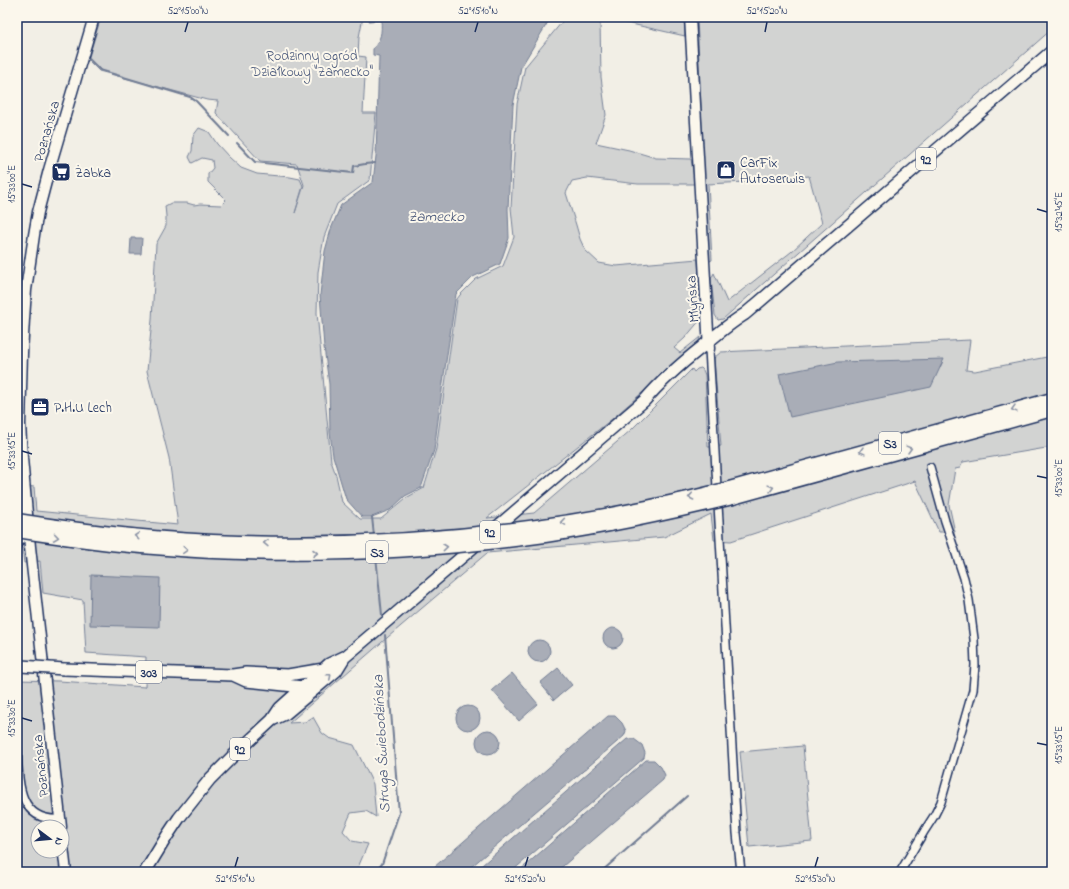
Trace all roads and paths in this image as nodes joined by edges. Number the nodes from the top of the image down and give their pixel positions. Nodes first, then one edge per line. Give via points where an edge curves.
1 (94, 17) edge
2 (690, 17) edge
3 (1052, 51) edge
4 (709, 345) junction
5 (1052, 399) edge
6 (1052, 410) edge
7 (930, 467) dead end
8 (731, 493) junction
9 (17, 520) edge
10 (23, 531) edge
11 (17, 545) edge
12 (346, 656) junction
13 (19, 666) edge
14 (324, 669) junction
15 (288, 674) junction
16 (233, 675) junction
17 (276, 684) junction
18 (306, 691) junction
19 (280, 708) junction
20 (272, 720) junction
21 (17, 744) edge
22 (49, 819) edge
23 (59, 819) edge
24 (64, 859) edge
25 (66, 872) edge
26 (146, 872) edge
27 (741, 872) edge
28 (900, 872) edge

1 - 10 street, Poznańska via 49,170 30,258 24,319 20,424
2 - 4 street, Młyńska
3 - 4 main road, 92 via 745,314 729,324
4 - 12 main road, 92 via 659,384 645,400
4 - 27 street, Młyńska
5 -> 8 highway, S3
8 -> 6 highway, S3
7 - 28 street via 969,600 975,665 973,690 941,802
8 -> 9 highway, S3, bridge via 698,496 545,525 438,537 331,543 212,541 118,534
10 -> 8 highway, S3, bridge via 81,541 210,552 400,551 508,541 580,530 672,512
10 - 11 street
10 - 23 street, Poznańska
12 - 14 main road, 92
18 -> 12 main road, 92 via 336,671
13 - 16 main road, 303, bridge
14 - 15 main road, 303
14 - 18 main road, 92
15 - 16 main road, 303 via 246,672
15 - 18 main road via 296,677
16 - 17 main road, 303 via 246,680
17 - 18 main road, 303
17 - 19 main road via 280,694
18 - 19 main road, 92
18 - 20 main road, 92 via 285,714
19 - 20 main road, 92
20 - 26 main road, 92 via 199,792 167,836
21 - 22 street via 21,792 27,807
24 - 25 street

